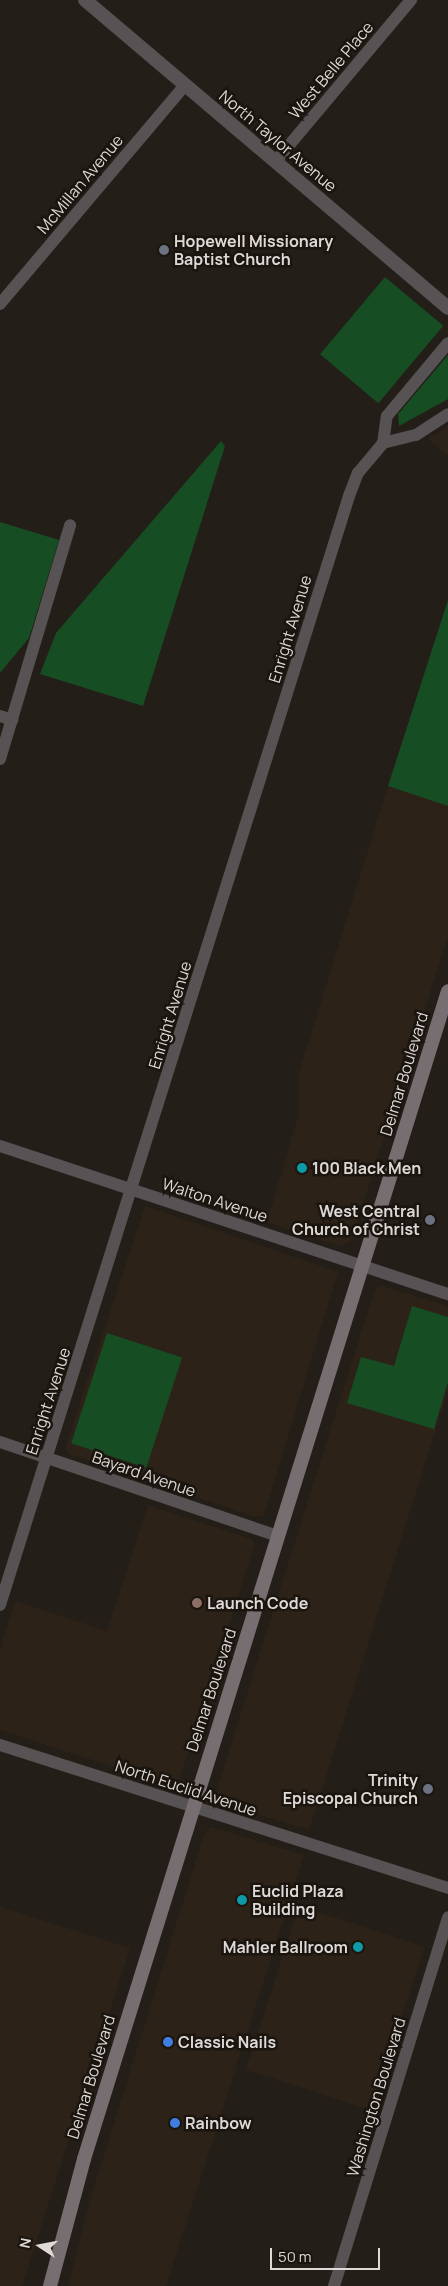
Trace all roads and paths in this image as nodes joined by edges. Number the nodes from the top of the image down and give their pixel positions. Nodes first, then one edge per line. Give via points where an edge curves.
1 (85, 0) edge
2 (412, 0) edge
3 (185, 85) junction
4 (276, 162) junction
5 (0, 304) edge
6 (448, 308) edge
7 (448, 344) edge
8 (448, 414) edge
9 (384, 443) junction
10 (70, 525) dead end
11 (6, 718) edge
12 (0, 759) edge
13 (448, 991) edge
14 (0, 1146) edge
15 (132, 1191) junction
16 (362, 1266) junction
17 (448, 1294) edge
18 (0, 1442) edge
19 (47, 1458) junction
20 (278, 1536) junction
21 (0, 1605) edge
22 (0, 1745) edge
23 (192, 1808) junction
24 (448, 1888) edge
25 (448, 1917) edge
26 (50, 2286) edge
27 (334, 2286) edge

1 - 3 street, North Taylor Avenue
2 - 4 street, West Belle Place
3 - 4 street, North Taylor Avenue
3 - 5 street, McMillan Avenue
4 - 6 street, North Taylor Avenue
7 - 9 street via 387,416
8 - 9 street via 416,435
9 - 15 street, Enright Avenue via 358,473 349,496
10 - 11 street
11 - 12 street
13 - 16 main road, Delmar Boulevard
14 - 15 street, Walton Avenue
15 - 16 street, Walton Avenue
15 - 19 street, Enright Avenue
16 - 17 street, Walton Avenue
16 - 20 main road, Delmar Boulevard
18 - 19 street, Bayard Avenue
19 - 20 street, Bayard Avenue
19 - 21 street, Enright Avenue
20 - 23 main road, Delmar Boulevard
22 - 23 street, North Euclid Avenue
23 - 24 street, North Euclid Avenue
23 - 26 main road, Delmar Boulevard via 81,2167
25 - 27 street, Washington Boulevard

